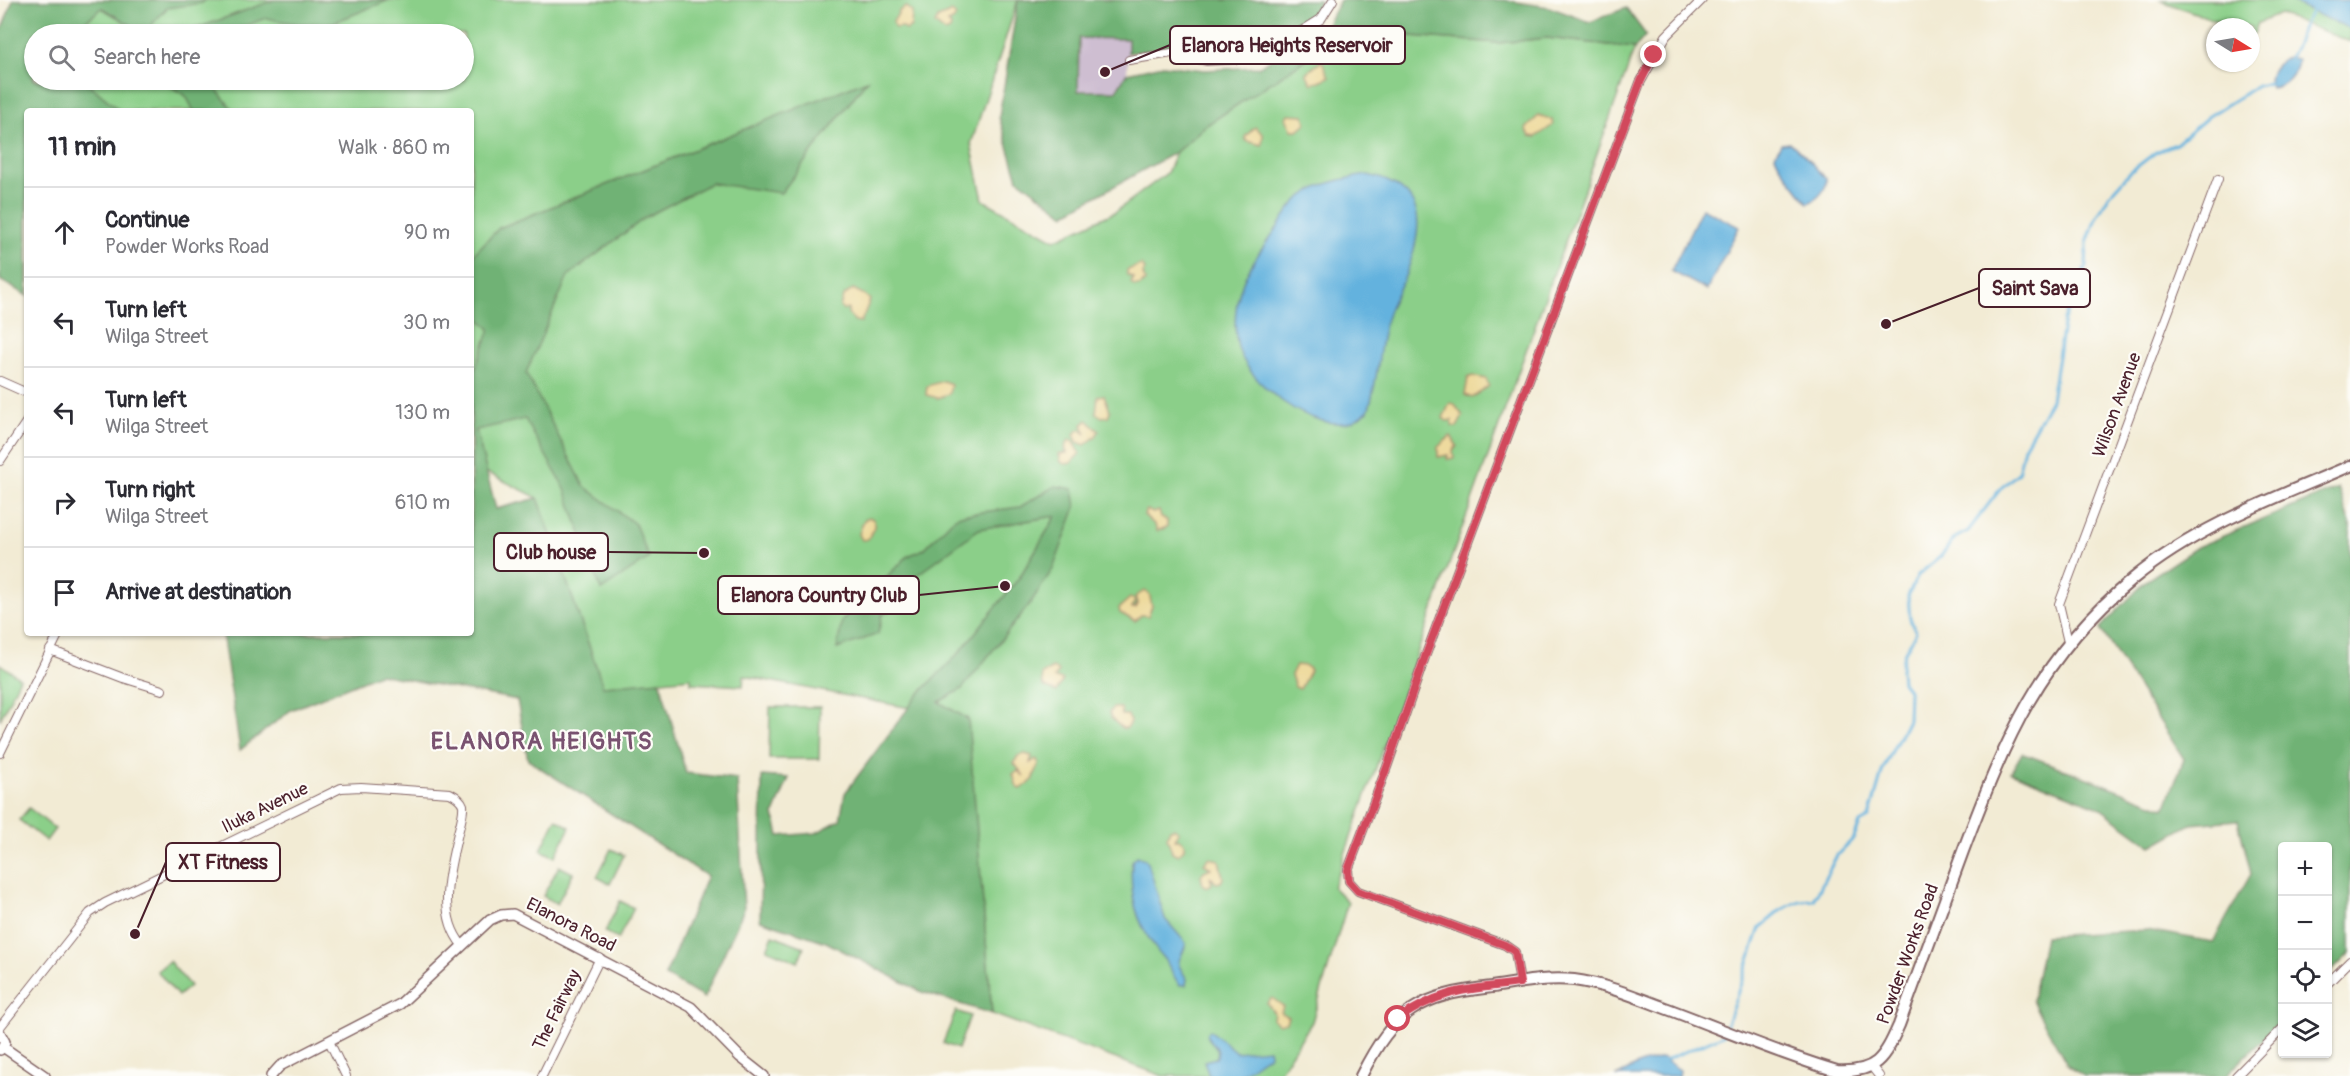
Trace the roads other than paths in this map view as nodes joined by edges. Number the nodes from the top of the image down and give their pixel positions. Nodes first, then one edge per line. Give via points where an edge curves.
1 (1333, 0) edge
2 (1702, 0) edge
3 (1129, 60) dead end
4 (2218, 179) dead end
5 (0, 381) edge
6 (24, 392) edge
7 (24, 425) edge
8 (0, 461) edge
9 (2350, 466) edge
10 (57, 636) edge
11 (2068, 642) junction
12 (50, 650) junction
13 (162, 690) dead end
14 (0, 753) edge
15 (462, 945) junction
16 (600, 958) junction
17 (2350, 961) edge
18 (2332, 979) edge
19 (1520, 983) junction
20 (0, 1027) edge
21 (0, 1033) edge
22 (2278, 1034) edge
23 (330, 1041) junction
24 (2, 1048) edge
25 (1876, 1072) edge
26 (45, 1076) edge
27 (271, 1076) edge
28 (346, 1076) edge
29 (542, 1076) edge
30 (763, 1076) edge
31 (1361, 1076) edge
32 (2236, 1076) edge

1 - 3 street via 1321,20 1258,58 1206,61 1172,53
2 - 19 street via 1666,36 1640,83 1348,870 1349,881 1358,891 1505,945 1515,952
4 - 11 street, Wilson Avenue via 2059,604
5 - 6 street
7 - 8 street
9 - 11 main road, Powder Works Road via 2229,518 2189,540 2135,577
10 - 12 street
11 - 25 main road, Powder Works Road via 2007,740 1899,1025
12 - 13 street
12 - 14 street
15 - 16 street, Elanora Road via 490,920 513,914
15 - 20 street, Iluka Avenue via 450,923 448,901 449,873 463,809 459,798 450,793 341,788 90,913
15 - 23 street, Elanora Road via 400,1004
16 - 29 street, The Fairway
16 - 30 street, Elanora Road via 691,1007
17 - 18 street
19 - 25 main road, Powder Works Road via 1555,979 1625,993 1837,1071
19 - 31 main road, Powder Works Road via 1450,992 1417,1007 1398,1019 1384,1035
21 - 24 street via 5,1039
22 - 32 street
23 - 27 street, Elanora Road via 280,1066
23 - 28 street
24 - 26 street

